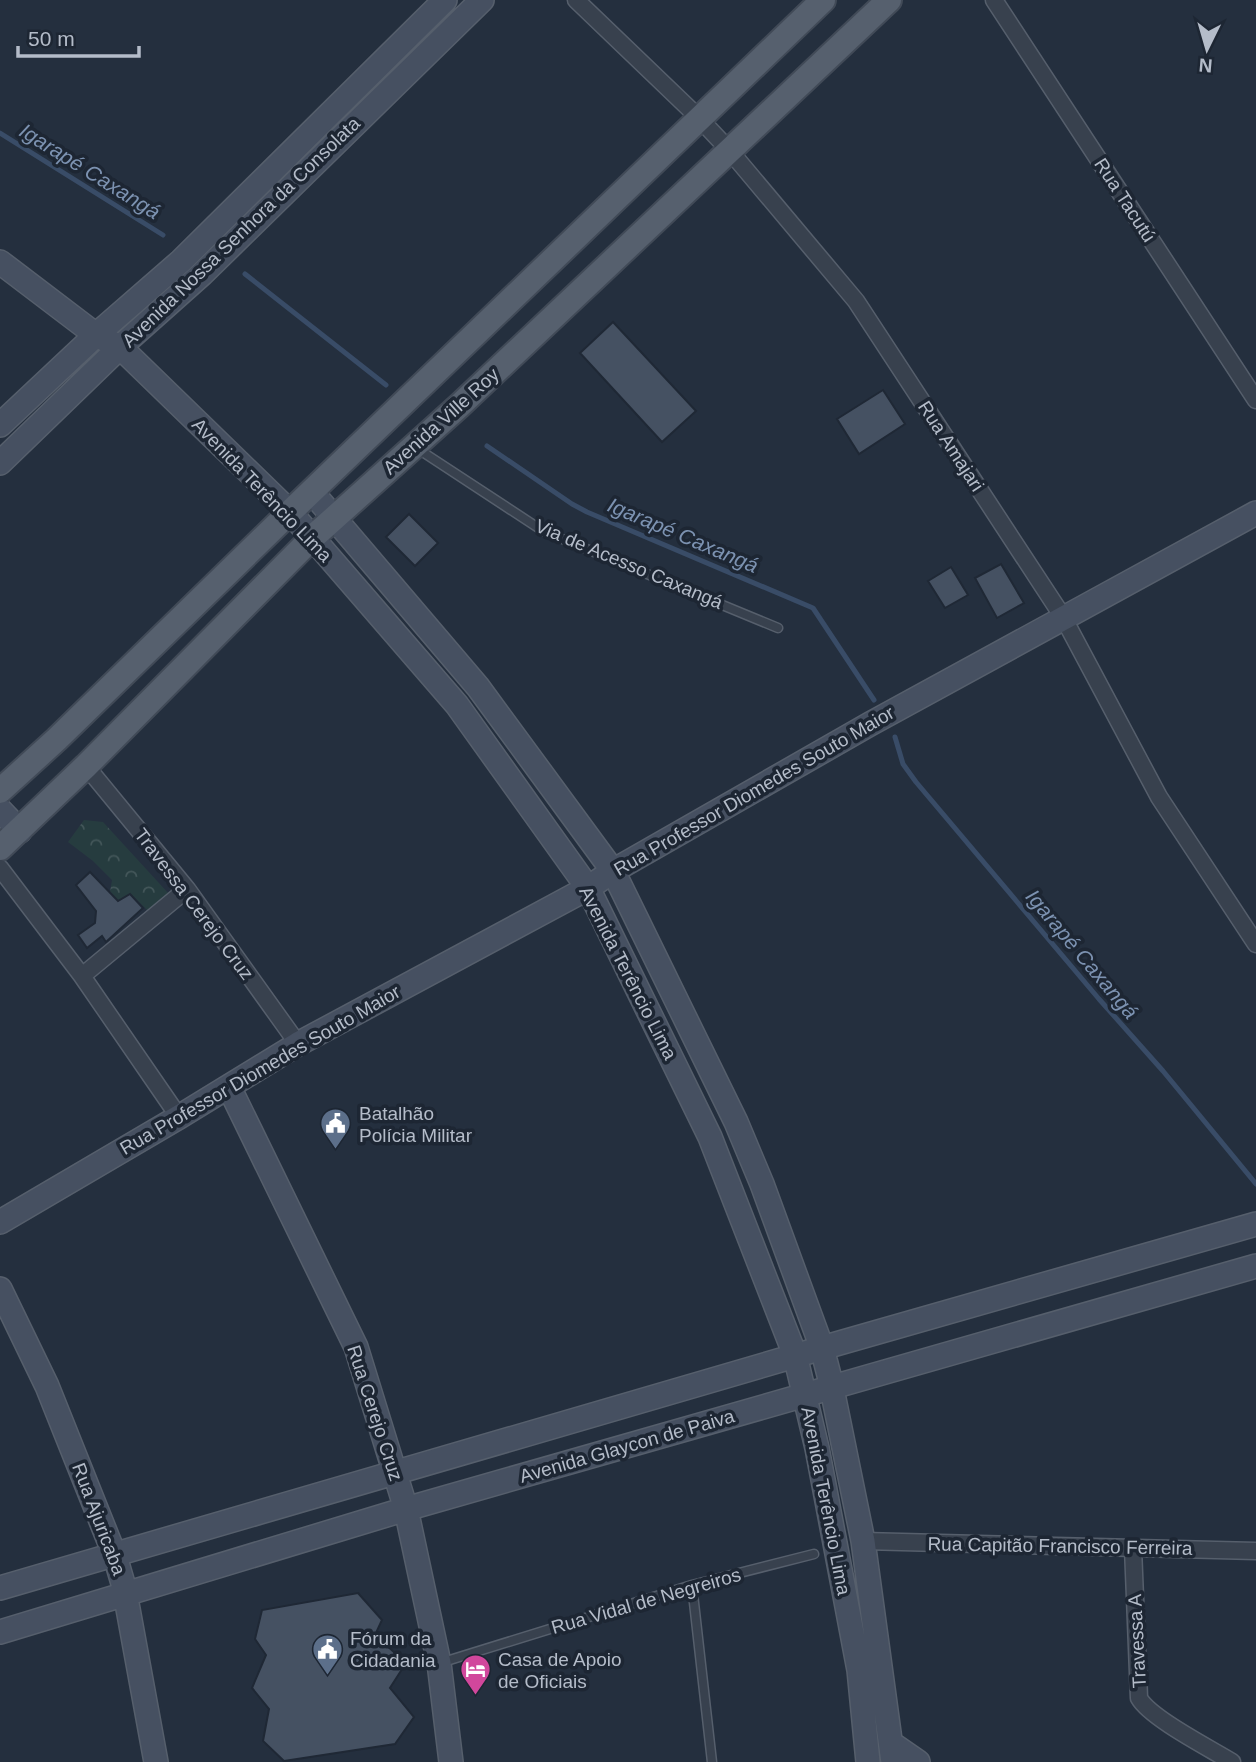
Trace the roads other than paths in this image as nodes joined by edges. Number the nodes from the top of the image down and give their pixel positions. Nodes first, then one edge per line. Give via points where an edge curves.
1 (445, 0) edge
2 (482, 0) edge
3 (576, 0) edge
4 (823, 0) edge
5 (890, 0) edge
6 (994, 0) edge
7 (698, 117) junction
8 (730, 151) junction
9 (0, 262) edge
10 (96, 335) junction
11 (120, 347) junction
12 (1256, 400) edge
13 (0, 425) edge
14 (416, 442) junction
15 (0, 463) edge
16 (312, 492) junction
17 (290, 512) junction
18 (1256, 513) edge
19 (335, 519) junction
20 (312, 538) junction
21 (1063, 618) junction
22 (778, 628) dead end
23 (86, 766) junction
24 (0, 791) edge
25 (0, 810) edge
26 (20, 831) junction
27 (0, 848) edge
28 (0, 867) edge
29 (613, 871) junction
30 (588, 888) junction
31 (187, 889) junction
32 (1256, 944) edge
33 (82, 976) junction
34 (298, 1044) junction
35 (229, 1087) junction
36 (179, 1117) junction
37 (762, 1184) junction
38 (733, 1194) junction
39 (0, 1222) edge
40 (1255, 1224) edge
41 (1256, 1266) edge
42 (0, 1289) edge
43 (821, 1348) junction
44 (795, 1356) junction
45 (832, 1387) junction
46 (806, 1395) junction
47 (395, 1472) junction
48 (405, 1509) junction
49 (863, 1541) junction
50 (1133, 1548) junction
51 (1256, 1551) edge
52 (814, 1554) dead end
53 (115, 1556) junction
54 (692, 1585) junction
55 (0, 1588) edge
56 (125, 1593) junction
57 (0, 1632) edge
58 (439, 1663) junction
59 (871, 1669) junction
60 (893, 1753) edge
61 (156, 1762) edge
62 (451, 1762) edge
63 (712, 1762) edge
64 (868, 1762) edge
65 (918, 1762) edge
66 (1232, 1762) edge

1 - 10 main road, Avenida Nossa Senhora da Consolata via 181,261
2 - 11 main road, Avenida Nossa Senhora da Consolata via 202,274
3 - 7 street, Rua Amajari
4 - 7 main road, Avenida Ville Roy
5 - 8 main road, Avenida Ville Roy
6 - 12 street, Rua Tacutú
7 - 8 street, Rua Amajari
7 - 16 main road, Avenida Ville Roy
8 - 14 main road, Avenida Ville Roy
8 - 21 street, Rua Amajari via 856,301
9 - 10 main road, Avenida Terêncio Lima
10 - 11 main road, Avenida Terêncio Lima
10 - 13 main road, Avenida Nossa Senhora da Consolata
11 - 15 main road, Avenida Nossa Senhora da Consolata
11 - 17 main road, Avenida Terêncio Lima
14 - 19 main road, Avenida Ville Roy
14 - 22 lane, Via de Acesso Caxangá via 543,531
16 - 17 main road, Avenida Ville Roy
16 - 19 main road, Avenida Terêncio Lima
17 - 20 main road, Avenida Terêncio Lima
17 - 24 main road, Avenida Ville Roy
18 - 21 main road, Rua Professor Diomedes Souto Maior
19 - 20 main road, Avenida Ville Roy
19 - 29 main road, Avenida Terêncio Lima via 478,687
20 - 23 main road, Avenida Ville Roy
20 - 30 main road, Avenida Terêncio Lima via 457,705
21 - 29 main road, Rua Professor Diomedes Souto Maior
21 - 32 street, Rua Amajari via 1159,797
23 - 26 main road, Avenida Ville Roy
23 - 31 street, Travessa Cerejo Cruz
25 - 26 main road
26 - 27 main road, Avenida Ville Roy
28 - 33 street
29 - 30 main road, Rua Professor Diomedes Souto Maior
29 - 37 main road, Avenida Terêncio Lima
30 - 34 main road, Rua Professor Diomedes Souto Maior
30 - 38 main road, Avenida Terêncio Lima
31 - 33 street
31 - 34 street, Travessa Cerejo Cruz
33 - 36 street
34 - 35 main road, Rua Professor Diomedes Souto Maior
35 - 36 main road, Rua Professor Diomedes Souto Maior
35 - 47 main road, Rua Cerejo Cruz via 356,1347
36 - 39 main road, Rua Professor Diomedes Souto Maior
37 - 38 main road
37 - 43 main road, Avenida Terêncio Lima
38 - 44 main road, Avenida Terêncio Lima
40 - 43 main road, Avenida Glaycon de Paiva
41 - 45 main road, Avenida Glaycon de Paiva
42 - 53 main road, Rua Ajuricaba via 47,1386
43 - 44 main road, Avenida Glaycon de Paiva
43 - 45 main road, Avenida Terêncio Lima
44 - 46 main road, Avenida Terêncio Lima
44 - 47 main road, Avenida Glaycon de Paiva
45 - 46 main road, Avenida Glaycon de Paiva
45 - 49 main road, Avenida Terêncio Lima
46 - 48 main road, Avenida Glaycon de Paiva
46 - 59 main road, Avenida Terêncio Lima
47 - 48 main road, Rua Cerejo Cruz
47 - 53 main road, Avenida Glaycon de Paiva
48 - 56 main road, Avenida Glaycon de Paiva
48 - 58 main road, Rua Cerejo Cruz
49 - 50 street, Rua Capitão Francisco Ferreira
49 - 59 main road, Avenida Terêncio Lima
50 - 51 street, Rua Capitão Francisco Ferreira
50 - 66 street, Travessa A via 1139,1698 1165,1721
52 - 54 lane, Rua Vidal de Negreiros
53 - 55 main road, Avenida Glaycon de Paiva
53 - 56 main road, Rua Ajuricaba
54 - 58 lane, Rua Vidal de Negreiros
54 - 63 lane
56 - 57 main road, Avenida Glaycon de Paiva
56 - 61 main road, Rua Ajuricaba
58 - 62 main road, Rua Cerejo Cruz
59 - 60 main road, Avenida Terêncio Lima
59 - 64 main road, Avenida Terêncio Lima
60 - 65 main road

